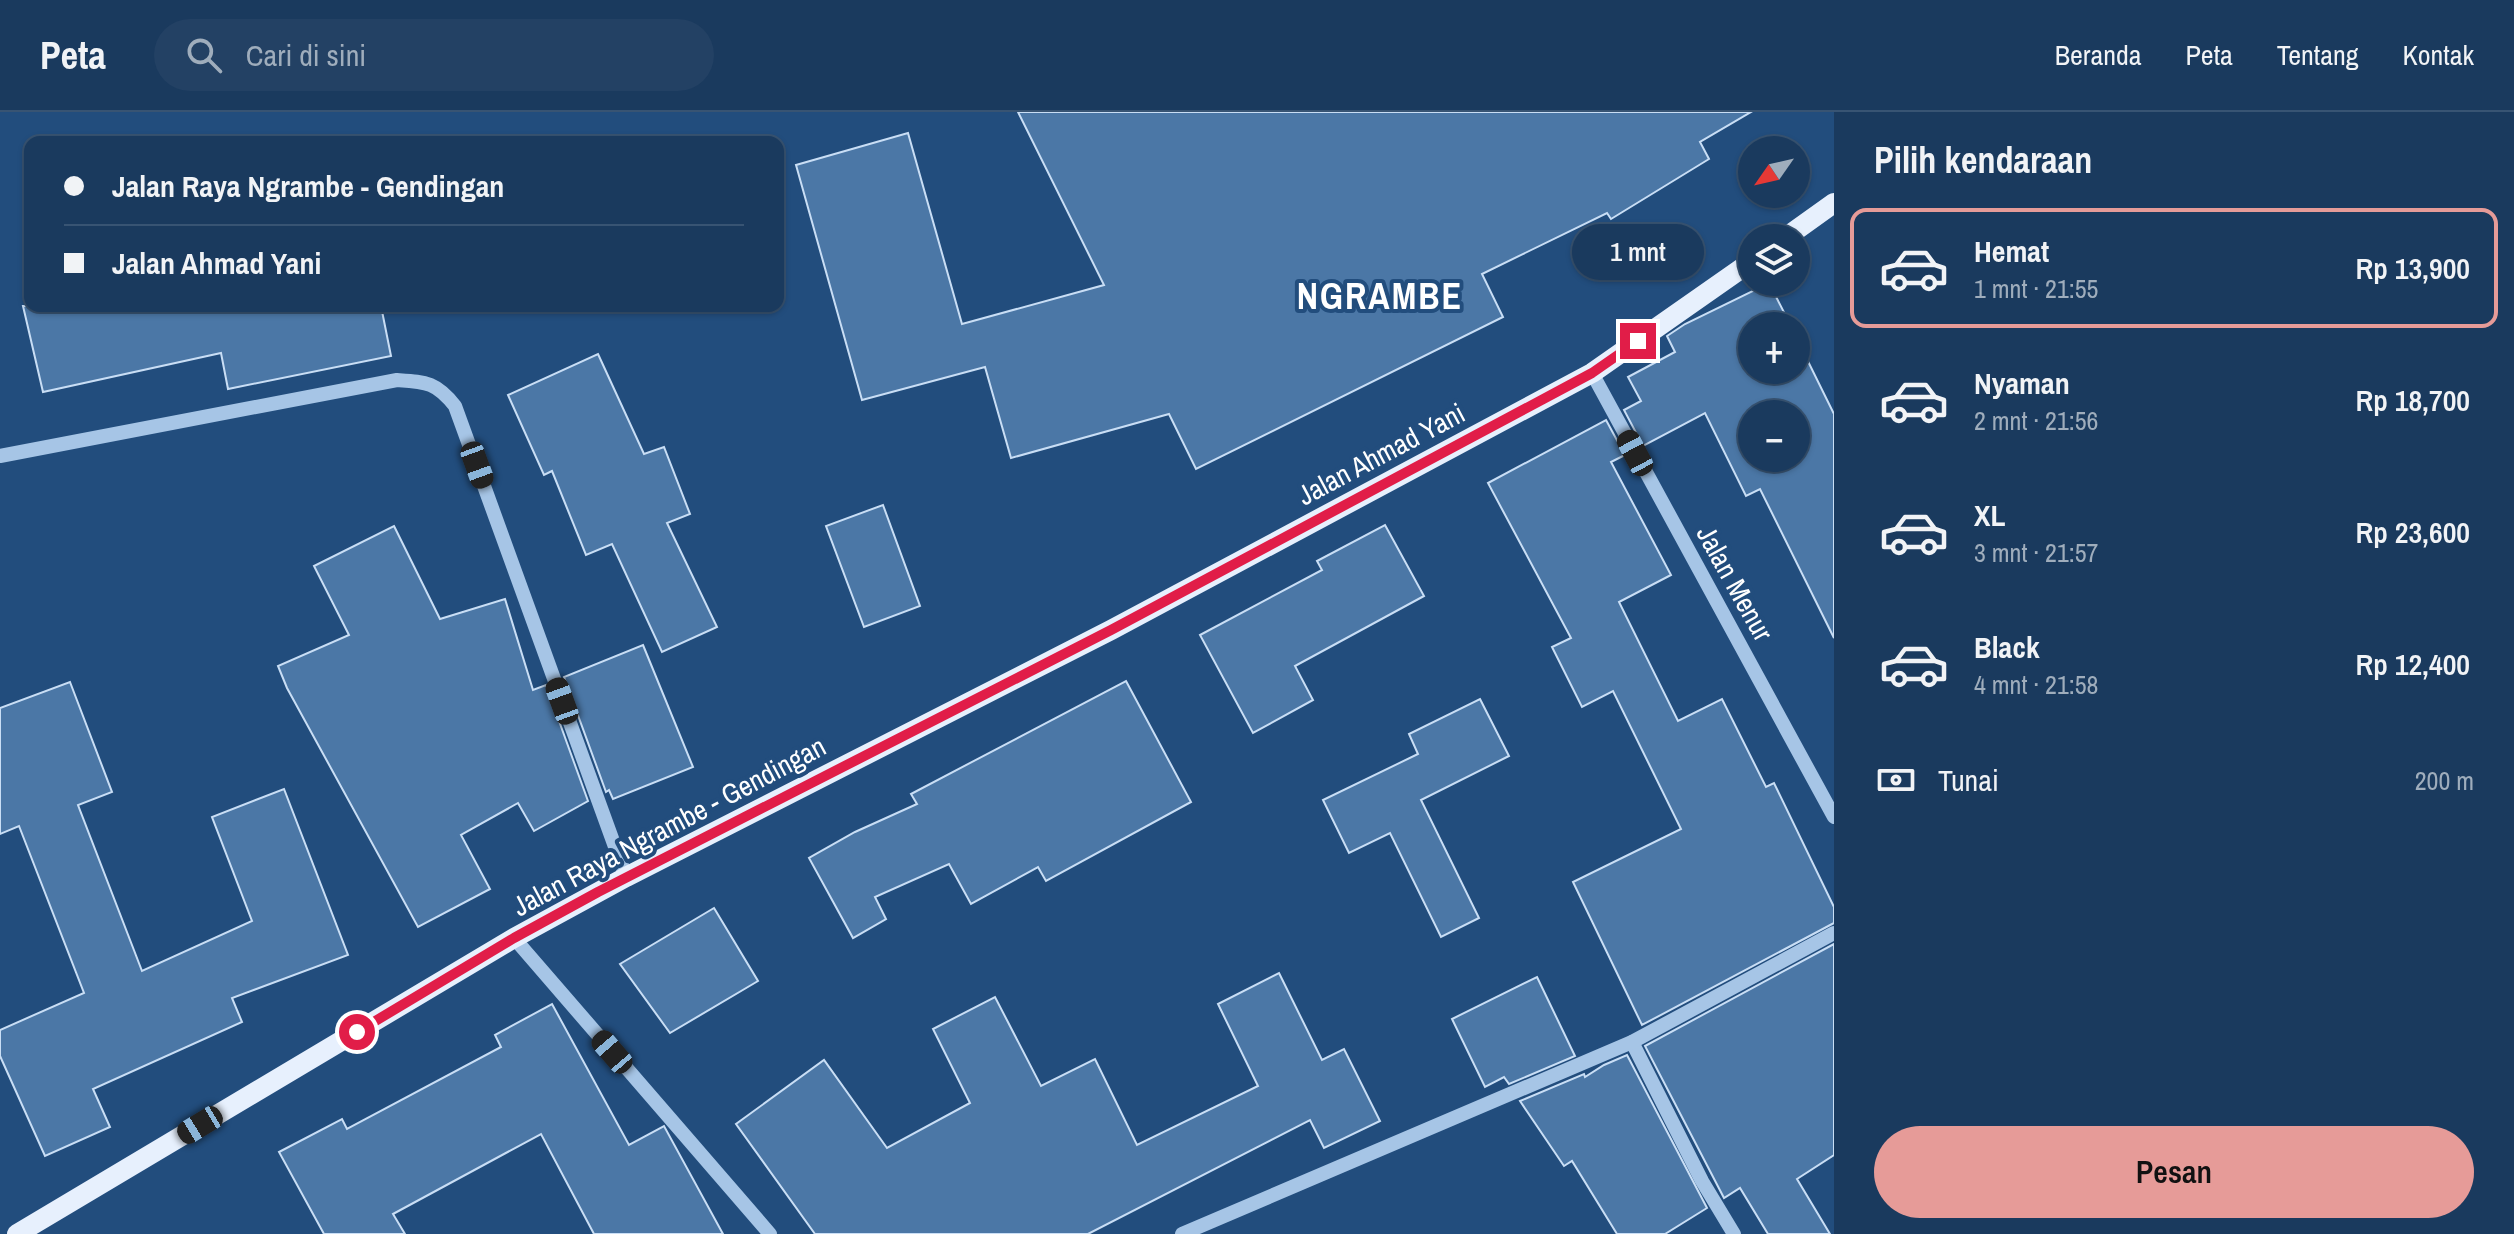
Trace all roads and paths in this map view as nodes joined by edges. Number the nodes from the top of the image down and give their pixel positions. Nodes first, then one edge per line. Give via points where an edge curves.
1 (1834, 203) edge
2 (1805, 224) edge
3 (1738, 271) edge
4 (1592, 373) junction
5 (0, 456) edge
6 (1024, 675) joint
7 (1834, 817) edge
8 (626, 877) junction
9 (1834, 933) edge
10 (514, 938) junction
11 (1632, 1042) junction
12 (17, 1234) edge
13 (770, 1234) edge
14 (1182, 1234) edge
15 (1734, 1234) edge

1 - 2 main road
3 - 4 main road, Jalan Ahmad Yani
4 - 6 main road, Jalan Ahmad Yani
4 - 7 street, Jalan Menur
5 - 8 street via 397,380 442,389 455,406
6 - 8 main road, Jalan Raya Ngrambe - Gendingan
8 - 10 main road, Jalan Raya Ngrambe - Gendingan
9 - 11 street
10 - 12 main road, Jalan Raya Ngrambe - Gendingan
10 - 13 street
11 - 14 street
11 - 15 street

